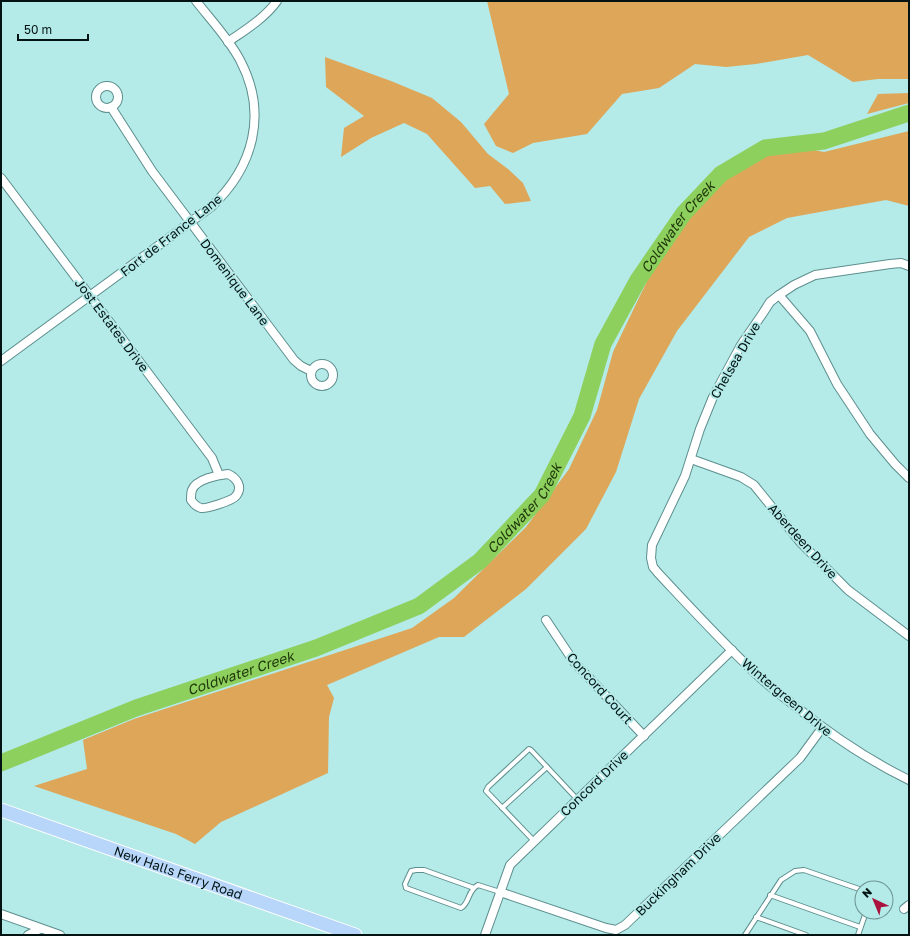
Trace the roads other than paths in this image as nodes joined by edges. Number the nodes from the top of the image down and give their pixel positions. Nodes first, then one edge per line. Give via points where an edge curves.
1 (196, 1) edge
2 (277, 1) edge
3 (228, 42) junction
4 (111, 107) dead end
5 (1, 178) edge
6 (190, 222) junction
7 (909, 266) edge
8 (779, 295) junction
9 (91, 296) junction
10 (1, 361) edge
11 (311, 371) dead end
12 (691, 459) junction
13 (219, 475) junction
14 (909, 478) edge
15 (651, 558) joint
16 (546, 620) dead end
17 (909, 636) edge
18 (732, 650) junction
19 (822, 728) junction
20 (644, 736) junction
21 (547, 766) junction
22 (909, 780) edge
23 (577, 799) junction
24 (502, 808) junction
25 (1, 810) edge
26 (534, 841) junction
27 (854, 887) edge
28 (474, 888) junction
29 (500, 892) junction
30 (770, 895) junction
31 (1, 914) edge
32 (756, 917) junction
33 (863, 920) edge
34 (860, 927) junction
35 (40, 928) junction
36 (799, 934) edge
37 (28, 935) edge
38 (60, 935) edge
39 (355, 935) edge
40 (485, 935) edge
41 (745, 935) edge
42 (806, 935) edge
43 (858, 935) edge

1 - 3 street, Fort de France Lane
2 - 3 street via 260,19
3 - 6 street, Fort de France Lane via 240,60 252,94 254,130 250,150 223,196
4 - 6 street, Domenique Lane via 152,171
5 - 9 street, Jost Estates Drive
6 - 9 street, Fort de France Lane
6 - 11 street, Domenique Lane via 294,360
7 - 8 street, Chelsea Drive via 901,263 890,264 815,275
8 - 12 street, Chelsea Drive via 770,302 750,331 716,391
8 - 14 street via 810,331 837,384 870,434
9 - 10 street, Fort de France Lane
9 - 13 street, Jost Estates Drive via 212,458
12 - 15 street, Chelsea Drive via 656,535
12 - 17 street, Aberdeen Drive via 741,477 754,485 801,543 848,590
13 - 13 street via 198,483 192,489 191,500 194,504 200,508 207,508 236,496 239,483 234,476
15 - 18 street, Wintergreen Drive via 658,573
16 - 20 street, Concord Court via 574,662
18 - 19 street, Wintergreen Drive via 753,672
18 - 20 street, Concord Drive
19 - 22 street, Wintergreen Drive via 864,756
19 - 29 street, Buckingham Drive via 800,758 626,924 616,930
20 - 23 street, Concord Drive
21 - 23 lane
21 - 24 lane
21 - 24 lane via 528,749 515,761 486,791
23 - 26 street, Concord Drive
24 - 26 lane
25 - 39 main road, New Halls Ferry Road
26 - 29 street, Concord Drive via 510,865
27 - 30 lane via 804,870 781,880
28 - 28 lane via 465,906 459,908 406,888 405,884 409,873 414,870 426,870
28 - 29 lane via 481,885
29 - 40 street, Concord Drive
30 - 32 lane
30 - 34 lane
31 - 35 street
32 - 36 lane
32 - 41 lane
33 - 34 lane
34 - 43 lane
35 - 37 street
35 - 38 street
36 - 42 lane

